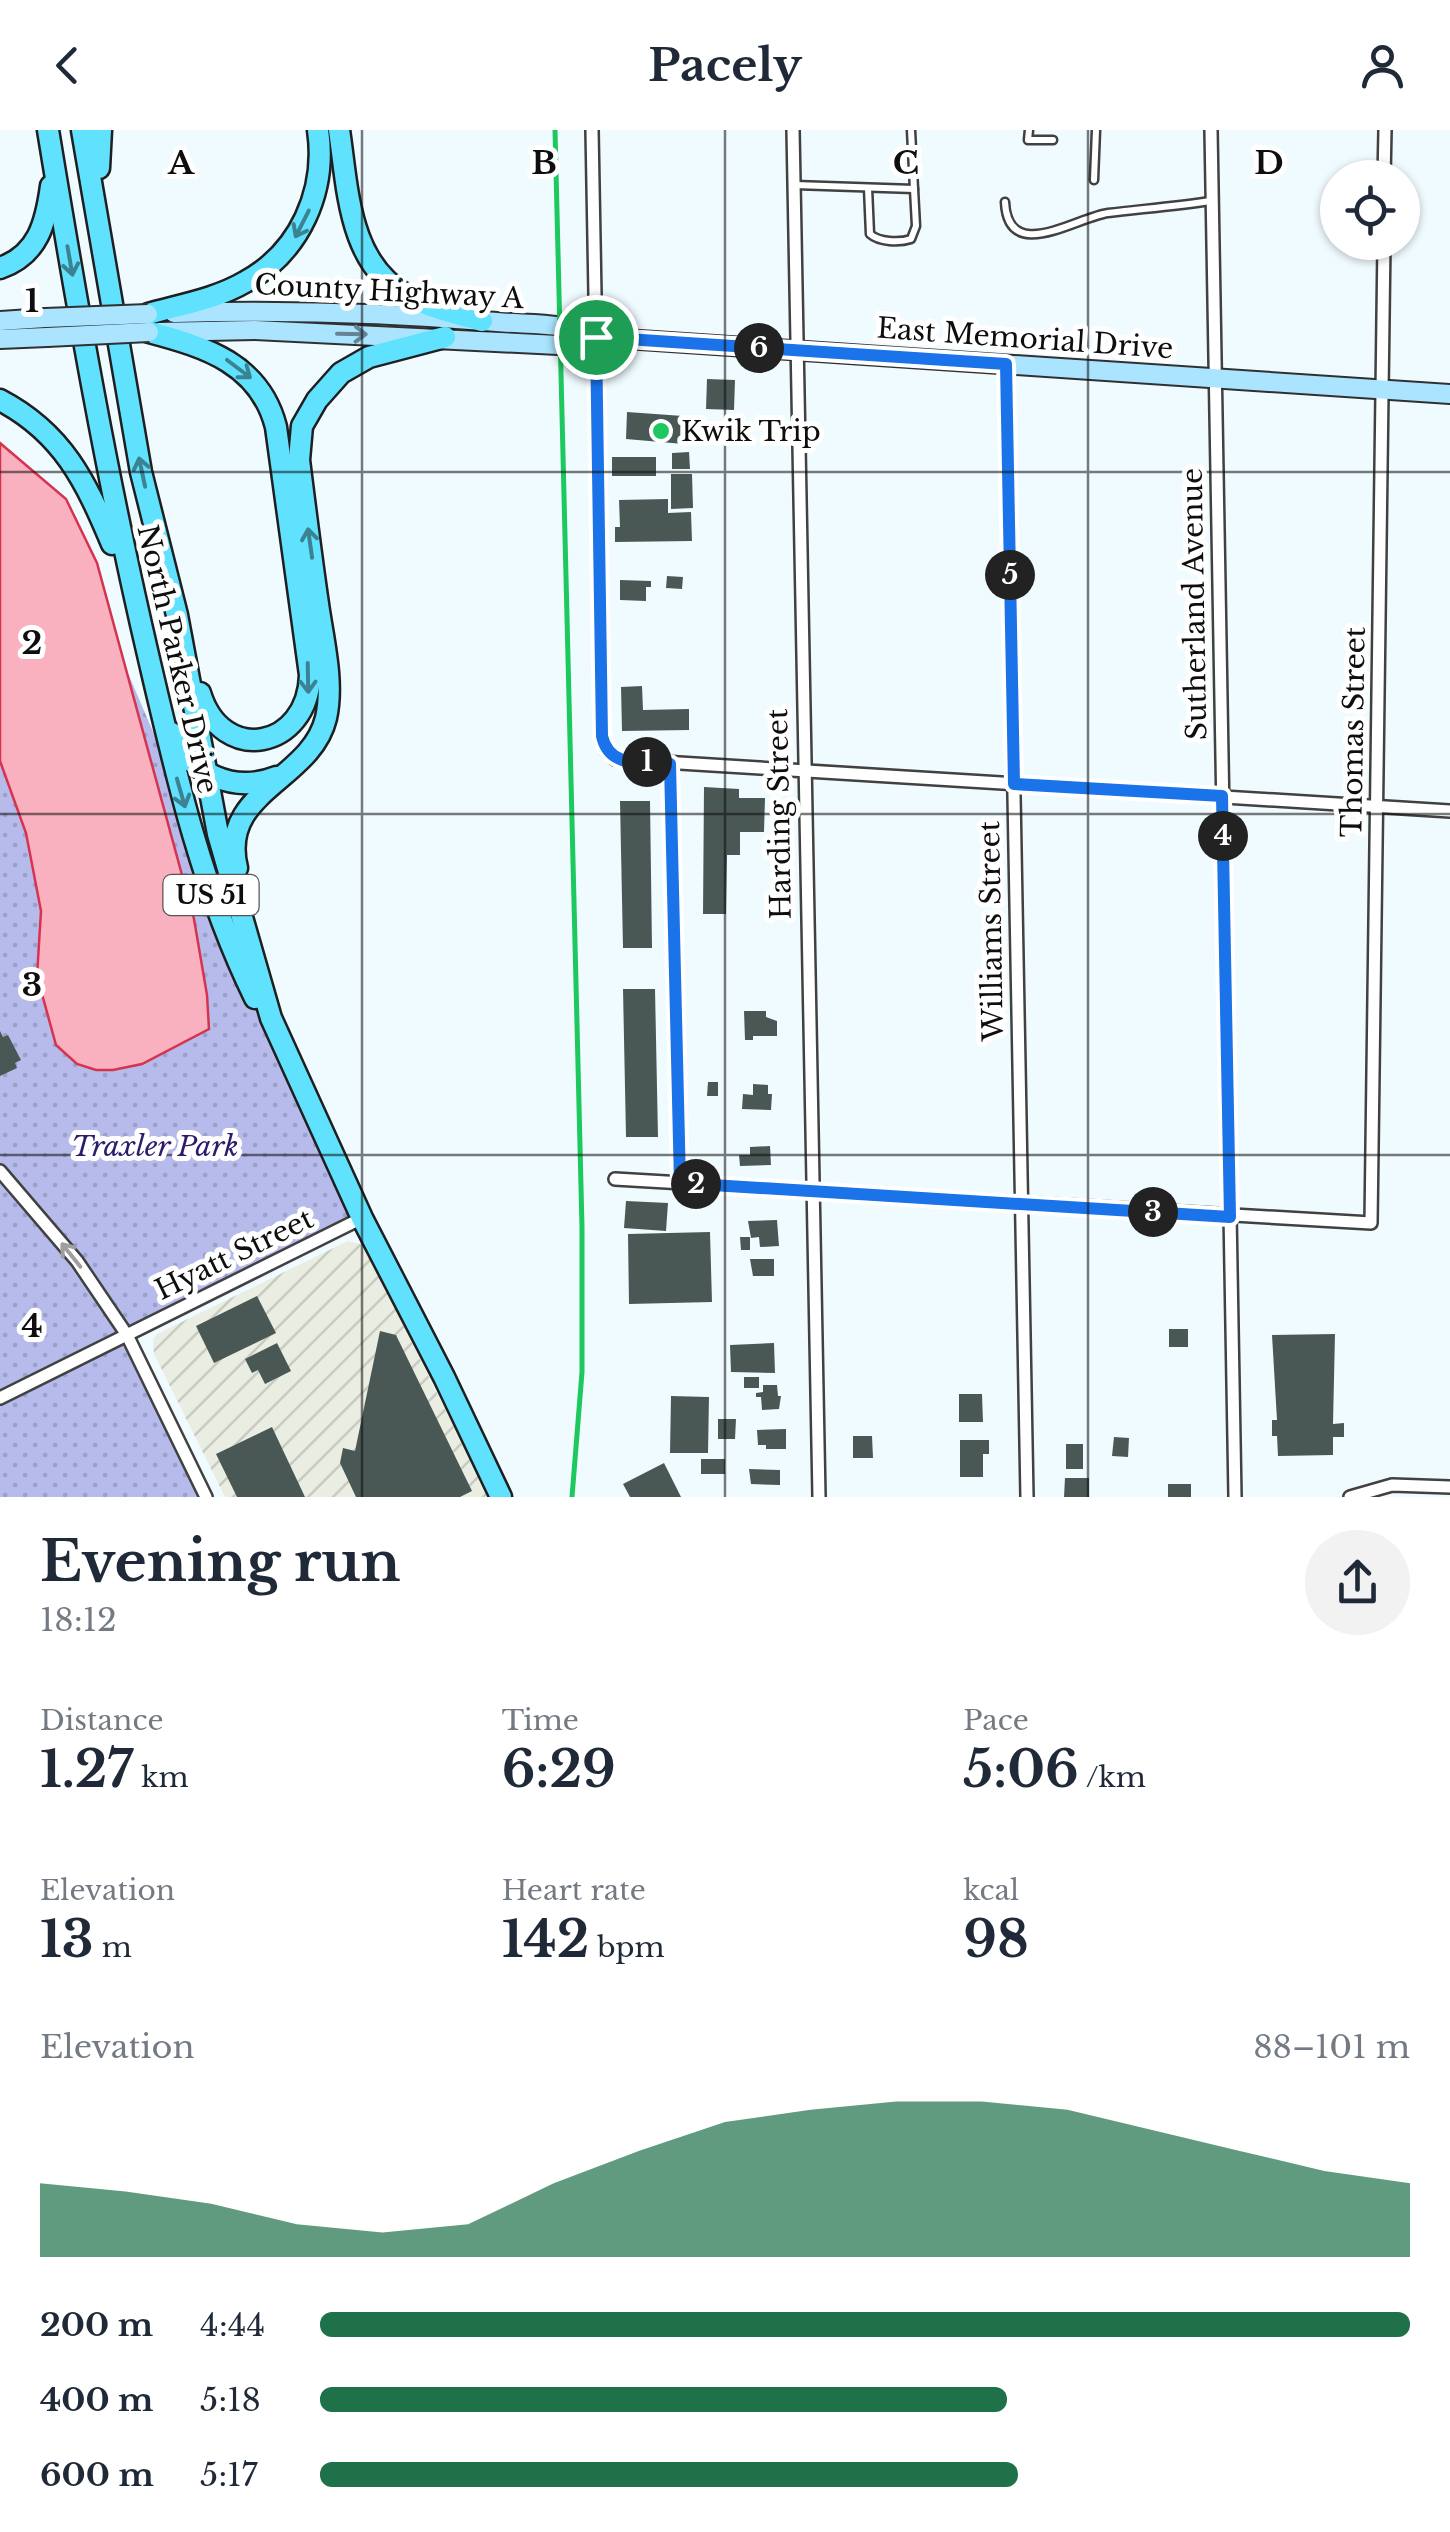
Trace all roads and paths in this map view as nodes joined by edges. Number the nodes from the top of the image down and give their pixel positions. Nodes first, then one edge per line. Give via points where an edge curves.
1 (48, 130) edge
2 (82, 130) edge
3 (100, 130) edge
4 (318, 130) edge
5 (339, 130) edge
6 (592, 130) edge
7 (793, 130) edge
8 (911, 130) edge
9 (1028, 130) edge
10 (1096, 130) edge
11 (1211, 130) edge
12 (1385, 130) edge
13 (1053, 140) dead end
14 (1384, 160) edge
15 (54, 164) junction
16 (1094, 180) dead end
17 (794, 186) junction
18 (868, 188) junction
19 (914, 188) junction
20 (1212, 200) junction
21 (1005, 202) dead end
22 (104, 250) junction
23 (1384, 260) edge
24 (0, 268) edge
25 (0, 321) edge
26 (482, 321) junction
27 (149, 323) junction
28 (46, 328) junction
29 (596, 337) junction
30 (446, 338) junction
31 (0, 340) edge
32 (796, 350) junction
33 (1006, 364) junction
34 (1216, 378) junction
35 (1383, 390) junction
36 (1450, 394) edge
37 (0, 400) edge
38 (134, 596) junction
39 (177, 615) junction
40 (160, 708) junction
41 (670, 764) junction
42 (803, 771) junction
43 (206, 772) junction
44 (285, 773) junction
45 (1014, 784) junction
46 (1222, 796) junction
47 (1378, 805) junction
48 (1450, 811) edge
49 (244, 920) junction
50 (0, 1171) edge
51 (343, 1174) junction
52 (616, 1180) dead end
53 (680, 1183) junction
54 (813, 1191) junction
55 (1020, 1204) junction
56 (1230, 1217) junction
57 (362, 1218) junction
58 (127, 1335) junction
59 (0, 1398) edge
60 (1450, 1487) edge
61 (206, 1497) edge
62 (501, 1497) edge
63 (819, 1497) edge
64 (1027, 1497) edge
65 (1235, 1497) edge
66 (1350, 1497) edge

1 - 15 main road, North Parker Drive / US 51
2 - 22 main road, North Parker Drive / US 51
3 - 22 main road
4 -> 27 main road via 318,188 303,226 277,260 244,283
5 - 26 main road via 351,214 375,269 410,298
6 - 29 street
7 - 17 street, Harding Street
8 - 19 lane
9 - 13 lane via 1028,140
10 - 16 lane
11 - 20 street, Sutherland Avenue
12 - 14 street
15 - 24 main road via 40,234 26,254
15 -> 38 main road, North Parker Drive / US 51
17 - 18 lane
17 - 32 street, Harding Street
18 - 19 lane
18 - 19 lane via 870,234 904,242 916,226
20 - 21 lane via 1105,213 1038,235 1008,221
20 - 34 street, Sutherland Avenue
39 -> 22 main road, North Parker Drive / US 51 via 142,472
23 - 35 street, Thomas Street
25 - 28 main road, County Highway A
26 - 27 main road, County Highway A via 306,313
26 - 29 main road, County Highway A via 580,329
27 - 28 main road, County Highway A, bridge
27 -> 30 main road, County Highway A
27 -> 39 main road via 242,370 273,414 310,674 306,704 293,724 248,740 214,722
28 - 31 main road, County Highway A
29 - 30 main road, County Highway A via 578,346
29 - 32 main road, East Memorial Drive
29 - 41 street via 602,736 618,760
44 -> 30 main road via 318,738 328,695 300,460 302,426 341,373 368,357
32 - 33 main road, East Memorial Drive
32 - 42 street, Harding Street
33 - 34 main road, East Memorial Drive
33 - 45 street, Williams Street
34 - 35 main road, East Memorial Drive
34 - 46 street, Sutherland Avenue
35 - 36 main road, East Memorial Drive
35 - 47 street, Thomas Street
37 - 38 main road via 30,418 69,458 88,486
38 - 40 main road, North Parker Drive / US 51
39 - 43 main road, North Parker Drive / US 51
40 - 43 main road via 181,752
40 -> 51 main road, North Parker Drive / US 51 via 210,894
41 - 42 street
41 - 53 lane
42 - 45 street
42 - 54 street, Harding Street
43 - 44 main road via 251,783
43 - 49 main road, North Parker Drive / US 51
44 - 49 main road via 241,817 234,856
45 - 46 street
45 - 55 street, Williams Street
46 - 47 street
46 - 56 street, Sutherland Avenue
47 - 48 street
47 - 56 street, Thomas Street via 1371,1223
49 - 51 main road, North Parker Drive / US 51 via 272,1018
58 -> 50 street via 77,1260
51 - 57 main road, North Parker Drive / US 51
52 - 53 street
53 - 54 street
54 - 55 street
54 - 63 street, Harding Street
55 - 56 street
55 - 64 street, Williams Street
56 - 65 street, Sutherland Avenue
57 - 58 street, Hyatt Street
57 - 62 main road, North Parker Drive / US 51
58 - 59 street, Hyatt Street
58 - 61 street
60 - 66 street via 1392,1485

